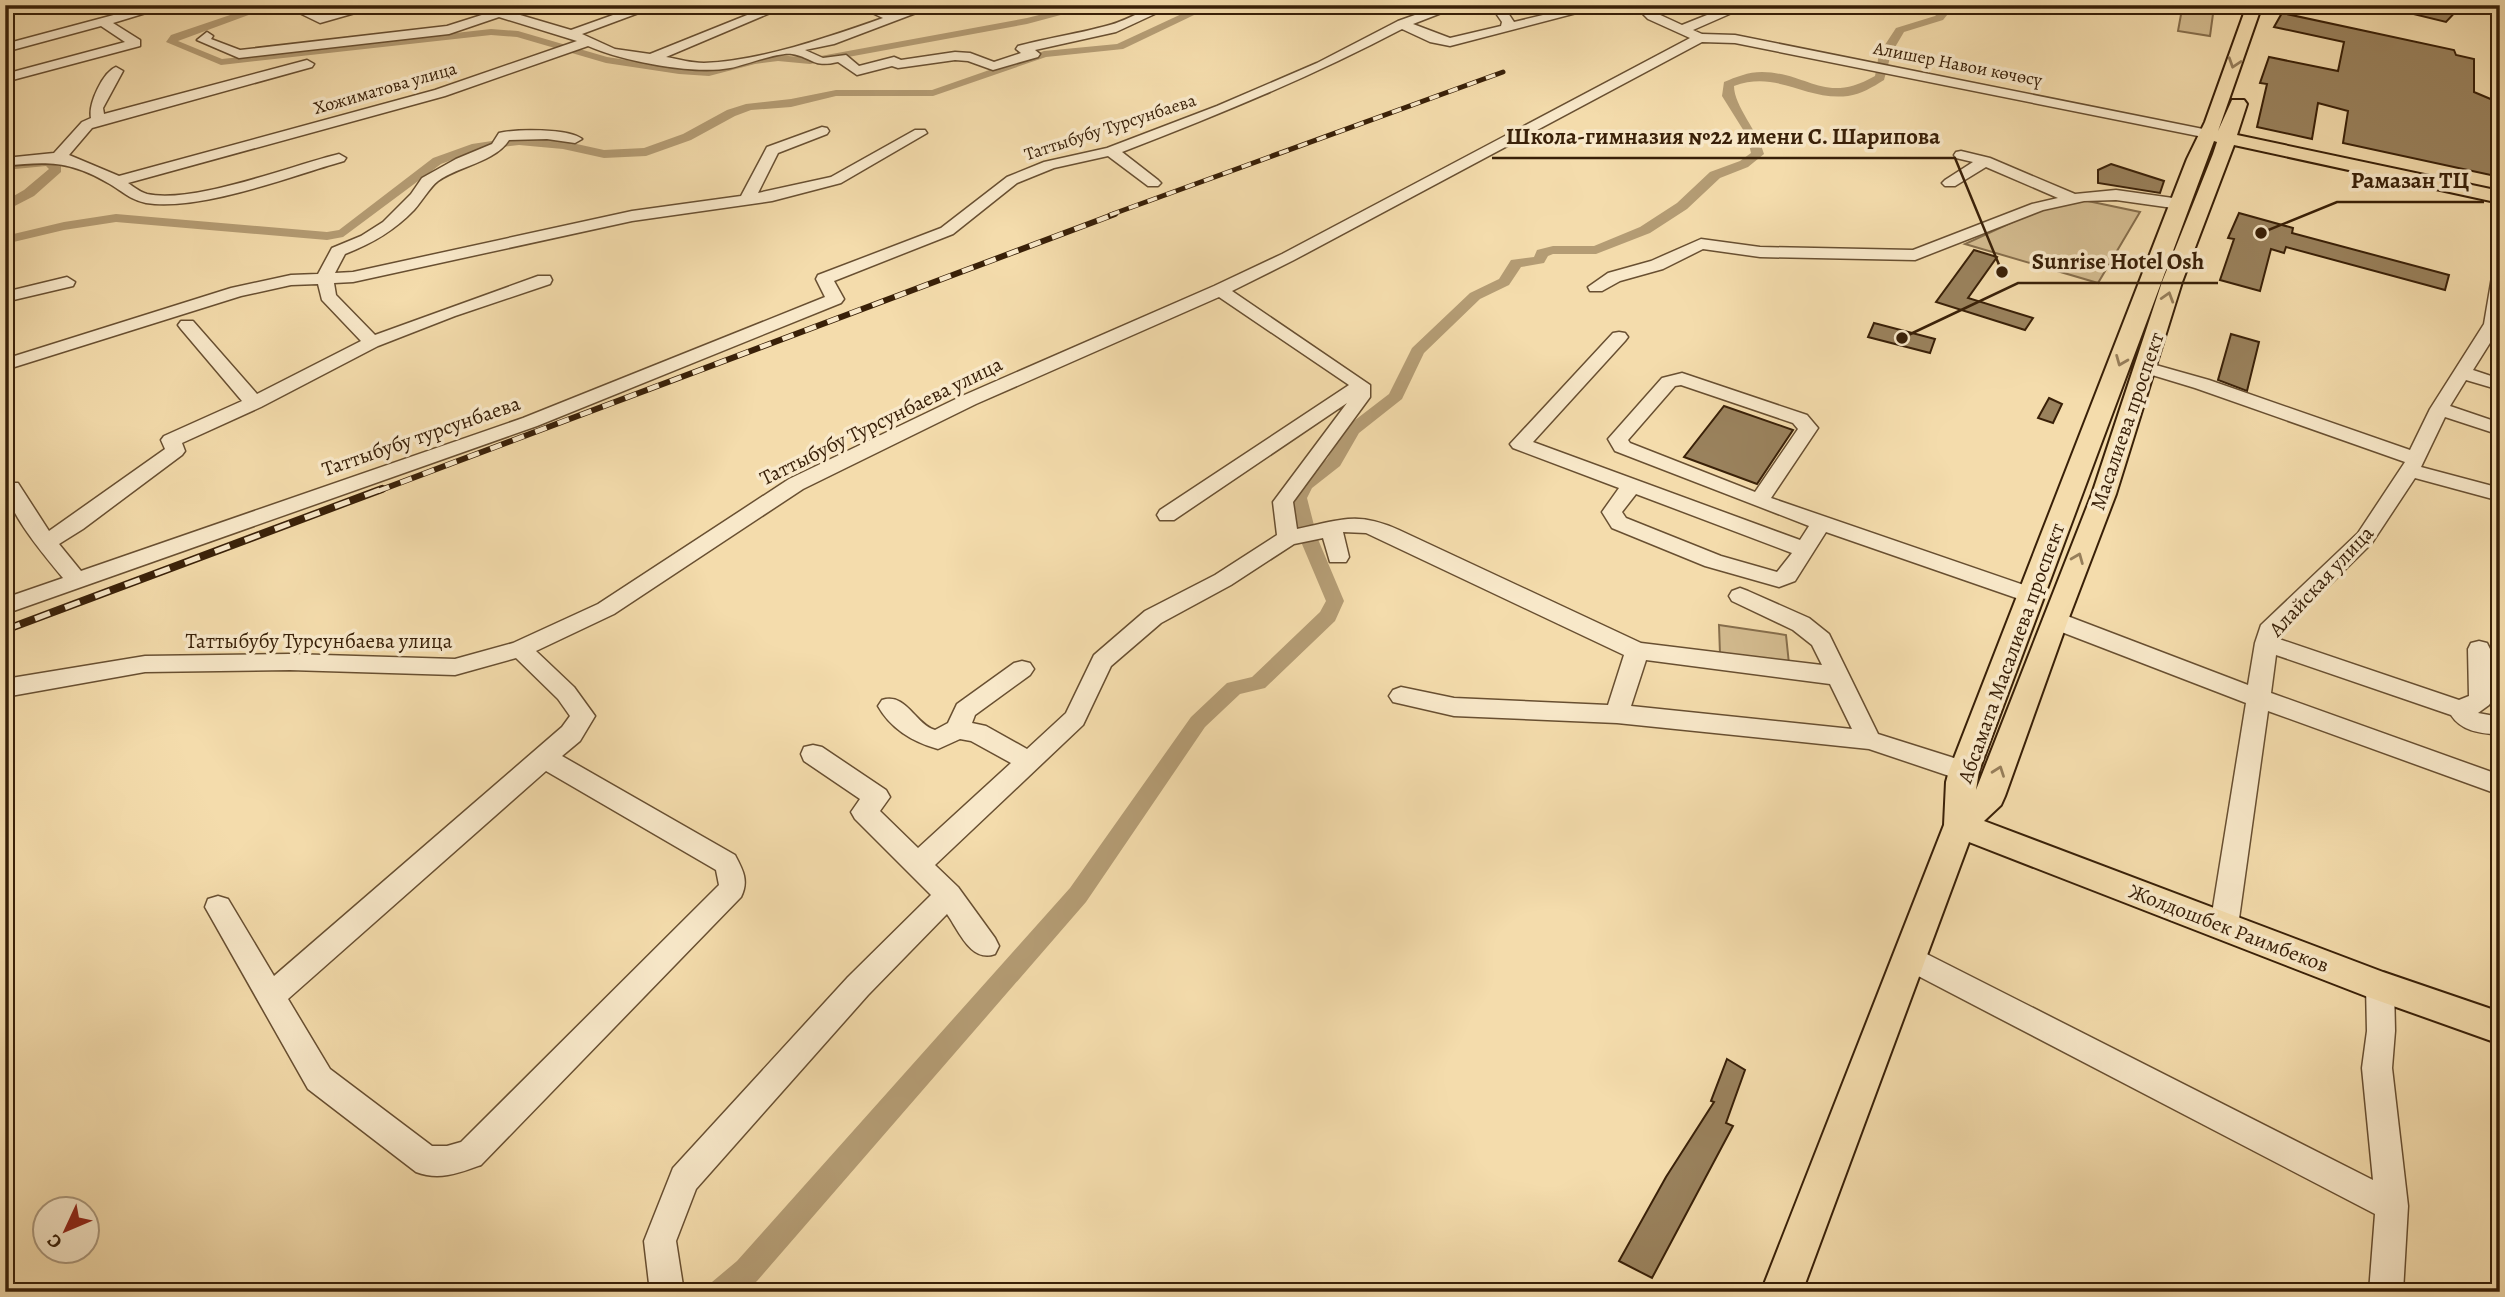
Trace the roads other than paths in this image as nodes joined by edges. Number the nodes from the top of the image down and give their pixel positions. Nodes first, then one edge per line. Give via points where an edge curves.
1 (166, 5) edge
2 (289, 5) edge
3 (377, 5) edge
4 (483, 5) edge
5 (522, 5) edge
6 (653, 5) edge
7 (783, 5) edge
8 (861, 5) edge
9 (931, 5) edge
10 (1168, 5) edge
11 (1456, 5) edge
12 (1503, 5) edge
13 (1601, 5) edge
14 (1744, 5) edge
15 (2255, 5) edge
16 (2272, 5) edge
17 (1639, 6) edge
18 (499, 13) junction
19 (894, 18) junction
20 (103, 22) junction
21 (1402, 24) junction
22 (1507, 29) junction
23 (1691, 34) junction
24 (207, 36) dead end
25 (574, 45) junction
26 (5, 47) edge
27 (793, 50) junction
28 (650, 59) junction
29 (307, 64) dead end
30 (116, 71) dead end
31 (663, 73) dead end
32 (5, 78) edge
33 (98, 120) junction
34 (822, 131) dead end
35 (920, 133) dead end
36 (2208, 134) junction
37 (2228, 138) junction
38 (575, 139) dead end
39 (1111, 151) junction
40 (1961, 155) dead end
41 (60, 156) junction
42 (339, 158) dead end
43 (1985, 161) junction
44 (5, 162) edge
45 (117, 181) junction
46 (1153, 183) dead end
47 (1950, 183) dead end
48 (2500, 197) edge
49 (2072, 198) junction
50 (747, 199) junction
51 (2180, 204) junction
52 (325, 277) junction
53 (2500, 277) edge
54 (544, 280) dead end
55 (67, 282) dead end
56 (1596, 286) dead end
57 (1220, 290) junction
58 (5, 297) edge
59 (776, 324) joint
60 (187, 325) dead end
61 (1619, 337) dead end
62 (372, 342) junction
63 (5, 365) edge
64 (2144, 367) junction
65 (2462, 373) junction
66 (1361, 385) junction
67 (2500, 385) edge
68 (254, 403) junction
69 (2439, 409) junction
70 (2500, 429) edge
71 (2413, 464) junction
72 (1632, 485) junction
73 (11, 488) dead end
74 (2500, 495) edge
75 (1759, 501) junction
76 (1167, 515) dead end
77 (1822, 521) junction
78 (1309, 534) junction
79 (46, 542) junction
80 (1805, 550) junction
81 (1338, 556) dead end
82 (76, 580) junction
83 (2030, 595) junction
84 (1740, 596) dead end
85 (5, 606) edge
86 (2054, 620) junction
87 (2266, 643) junction
88 (520, 649) junction
89 (2479, 649) dead end
90 (1637, 651) junction
91 (1022, 669) dead end
92 (1838, 676) junction
93 (5, 688) edge
94 (1401, 696) dead end
95 (2258, 698) junction
96 (890, 706) dead end
97 (2459, 709) junction
98 (1617, 714) junction
99 (2500, 726) edge
100 (957, 729) junction
101 (1869, 740) junction
102 (813, 754) dead end
103 (544, 758) junction
104 (1030, 762) junction
105 (1965, 771) junction
106 (2500, 785) edge
107 (1960, 825) junction
108 (919, 864) junction
109 (949, 895) junction
110 (218, 907) dead end
111 (2224, 926) junction
112 (985, 946) dead end
113 (1909, 957) junction
114 (2380, 986) junction
115 (270, 997) junction
116 (2500, 1028) edge
117 (2392, 1206) junction
118 (667, 1292) edge
119 (1781, 1292) edge
120 (2386, 1292) edge

1 - 20 street
2 - 3 street via 320,19
4 - 18 street
5 - 18 street
6 - 25 street, Хожиматова улица
7 - 28 street
8 - 19 street
9 - 19 street
10 - 27 street via 1112,29 1023,49 1033,54 993,66 955,56 894,61 857,71 841,58 822,62
11 - 21 street, Таттыбубу Турсунбаева
12 - 22 street via 1499,9 1508,22
13 - 22 street
14 - 23 street, Таттыбубу Турсунбаева улица
15 -> 36 main road
16 - 37 main road, Масалиева проспект
17 - 23 street
18 - 24 street via 449,30 239,54 203,40
18 - 25 street
19 - 27 street
20 - 26 street
20 - 32 street via 135,43
21 - 22 street via 1442,41
21 - 39 street, Таттыбубу Турсунбаева via 1322,66
23 - 36 street, Алишер Навои көчөсү
23 - 57 street, Таттыбубу Турсунбаева улица
25 - 28 street
25 - 31 street via 594,61
25 - 45 street, Хожиматова улица via 440,93
27 - 28 street via 700,67
29 - 33 street
30 - 33 street via 96,108
33 - 41 street via 87,125
34 - 50 street via 772,150
35 - 50 street via 836,180
36 - 37 main road
36 - 51 main road, Абсамата Масалиева проспект
37 - 48 main road
64 -> 37 main road, Масалиева проспект
38 - 52 street via 505,136 427,181 399,219 365,242 338,251
39 - 46 street
39 - 59 street, Таттыбубу Турсунбаева via 1012,180 947,231 824,279 835,299
40 - 43 street
41 - 44 street
41 - 45 street
42 - 45 street via 174,199 136,195
43 - 47 street
43 - 49 street
49 - 51 street via 2096,194
49 - 56 street via 2038,206 1915,256 1760,251 1701,244
50 - 52 street via 632,216 353,278
51 -> 83 main road, Абсамата Масалиева проспект
52 - 62 street via 328,296
52 - 63 street via 237,292
53 - 65 street, Алайская улица via 2493,324
54 - 62 street
55 - 58 street
57 - 66 street
57 - 88 street, Таттыбубу Турсунбаева улица via 969,400 796,484 606,609
59 - 82 street, Таттыбубу турсунбаева via 530,422
60 - 68 street
61 - 72 street via 1520,444
62 - 68 street
64 - 71 street via 2202,384
86 -> 64 main road, Масалиева проспект via 2104,494
65 - 67 street
65 - 69 street, Алайская улица
66 - 76 street
66 - 78 street via 1361,397 1283,502
68 - 79 street via 171,440 175,450
69 - 70 street
69 - 71 street, Алайская улица
71 - 74 street
71 - 87 street, Алайская улица via 2365,538 2269,631
72 - 80 street
72 - 80 street via 1612,512 1619,523 1713,561 1779,580
73 - 79 street
75 - 75 street via 1622,447 1618,439 1669,382 1682,379 1800,419 1808,428
75 - 77 street
77 - 80 street
77 - 83 street
78 - 81 street
78 - 90 street via 1345,524 1379,530
78 - 104 street via 1153,617 1101,661 1075,719
79 - 82 street
82 - 85 street, Таттыбубу турсунбаева
83 - 105 main road, Абсамата Масалиева проспект
84 - 92 street via 1801,624 1821,640
86 - 95 street
107 -> 86 main road, Масалиева проспект via 1990,796
87 - 95 street, Алайская улица
87 - 97 street
88 - 93 street, Таттыбубу Турсунбаева улица via 455,667 145,664
88 - 103 street via 583,716
89 - 97 street via 2481,699
90 - 92 street
90 - 98 street
91 - 100 street via 965,710
92 - 101 street
94 - 98 street via 1454,707
95 - 106 street
95 - 111 street, Алайская улица
96 - 100 street via 920,735 938,740
97 - 99 street via 2473,723
98 - 101 street
100 - 104 street via 977,733
101 - 105 street
102 - 108 street via 877,797 864,812
103 - 115 street
103 - 115 street via 726,863 732,889 470,1154 427,1161 319,1079
104 - 108 street
105 - 107 main road, Абсамата Масалиева проспект
107 - 111 main road, Жолдошбек Раимбеков
107 - 113 main road, Абсамата Масалиева проспект
108 - 109 street
109 - 112 street
109 - 118 street via 858,986 684,1179 660,1241
110 - 115 street
111 - 114 main road, Жолдошбек Раимбеков
113 - 117 street
113 - 119 main road, Абсамата Масалиева проспект
114 - 116 main road, Жолдошбек Раимбеков
114 - 117 street via 2376,1068
117 - 120 street

